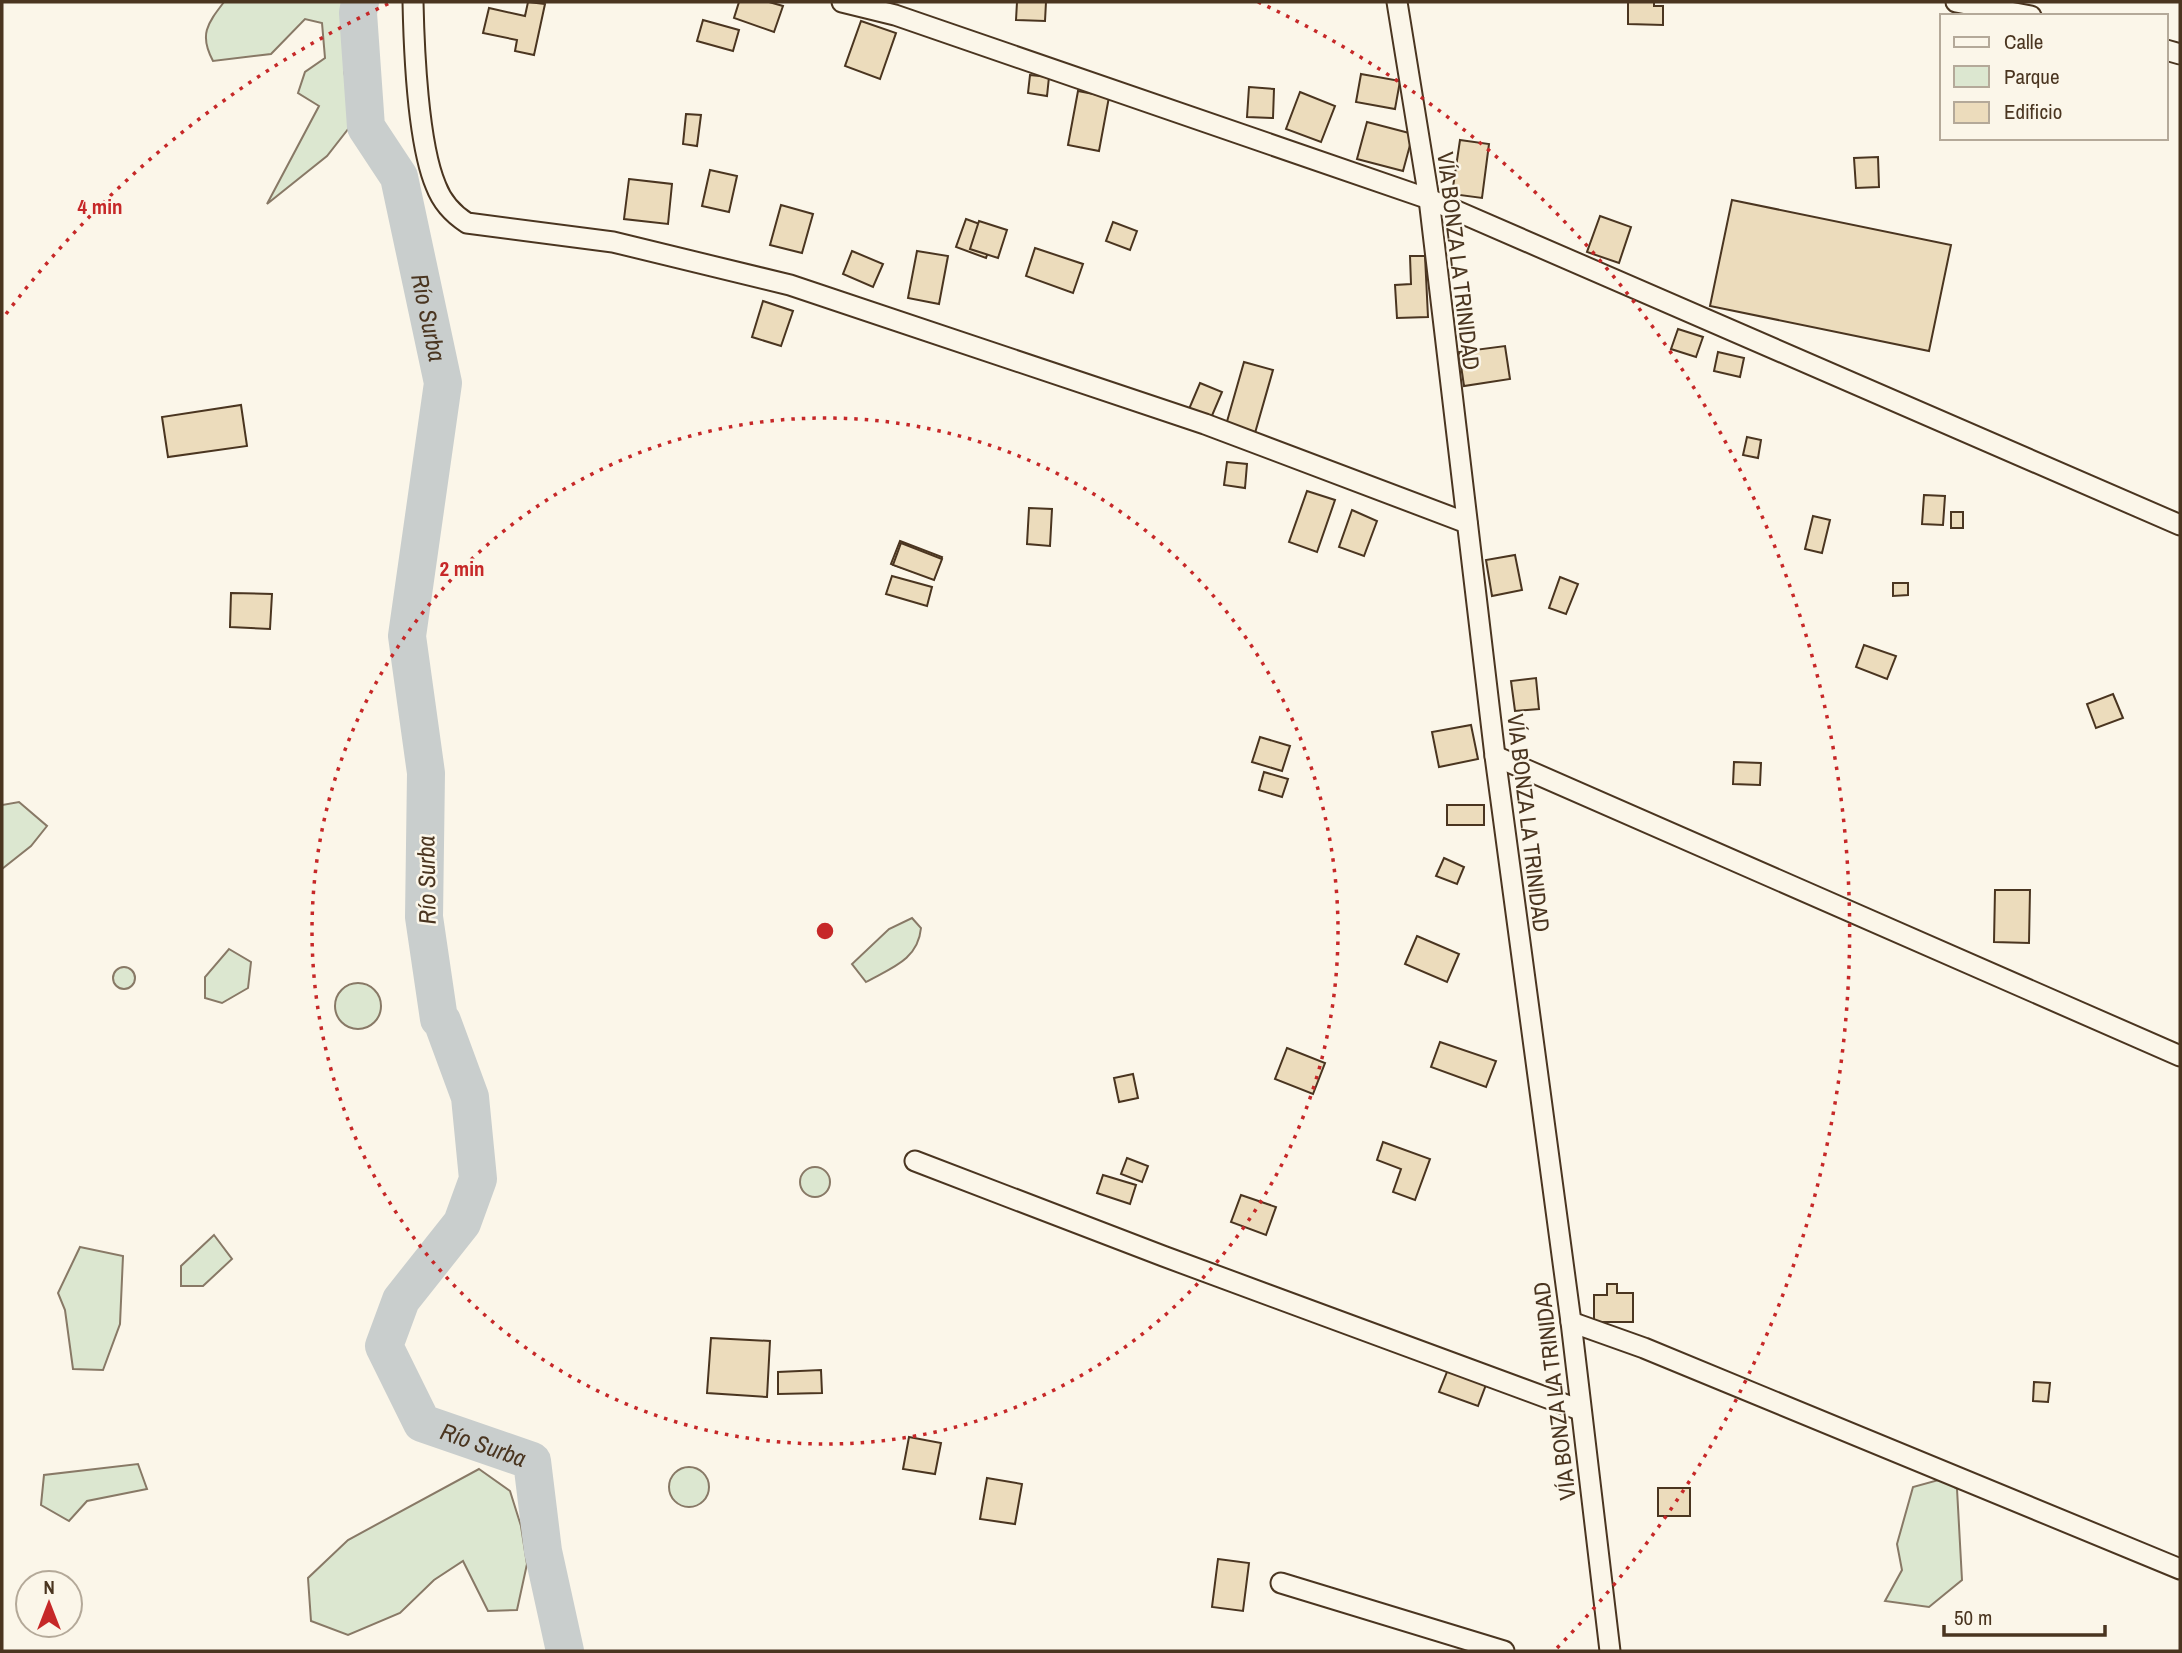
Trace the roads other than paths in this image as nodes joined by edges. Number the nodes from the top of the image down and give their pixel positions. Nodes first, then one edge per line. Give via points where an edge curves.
1 (413, 2) edge
2 (842, 2) edge
3 (1397, 2) edge
4 (1956, 2) edge
5 (2020, 14) edge
6 (1429, 199) junction
7 (1467, 523) junction
8 (2180, 525) edge
9 (1495, 756) junction
10 (2180, 1056) edge
11 (915, 1161) dead end
12 (1571, 1322) junction
13 (1580, 1410) junction
14 (2180, 1569) edge
15 (1281, 1583) dead end
16 (1504, 1651) edge
17 (1610, 1651) edge

1 - 7 street via 427,153 436,186 453,214 467,223 613,242 790,285 1205,424
2 - 6 street via 908,19
3 - 6 street, VÍA BONZA LA TRINIDAD
4 - 5 street
6 - 7 street, VÍA BONZA LA TRINIDAD
6 - 8 street
7 - 9 street, VÍA BONZA LA TRINIDAD
9 - 10 street
9 - 12 street, VÍA BONZA LA TRINIDAD
11 - 13 street
12 - 13 street, VÍA BONZA LA TRINIDAD
12 - 14 street
13 - 17 street, VÍA BONZA LA TRINIDAD
15 - 16 street

